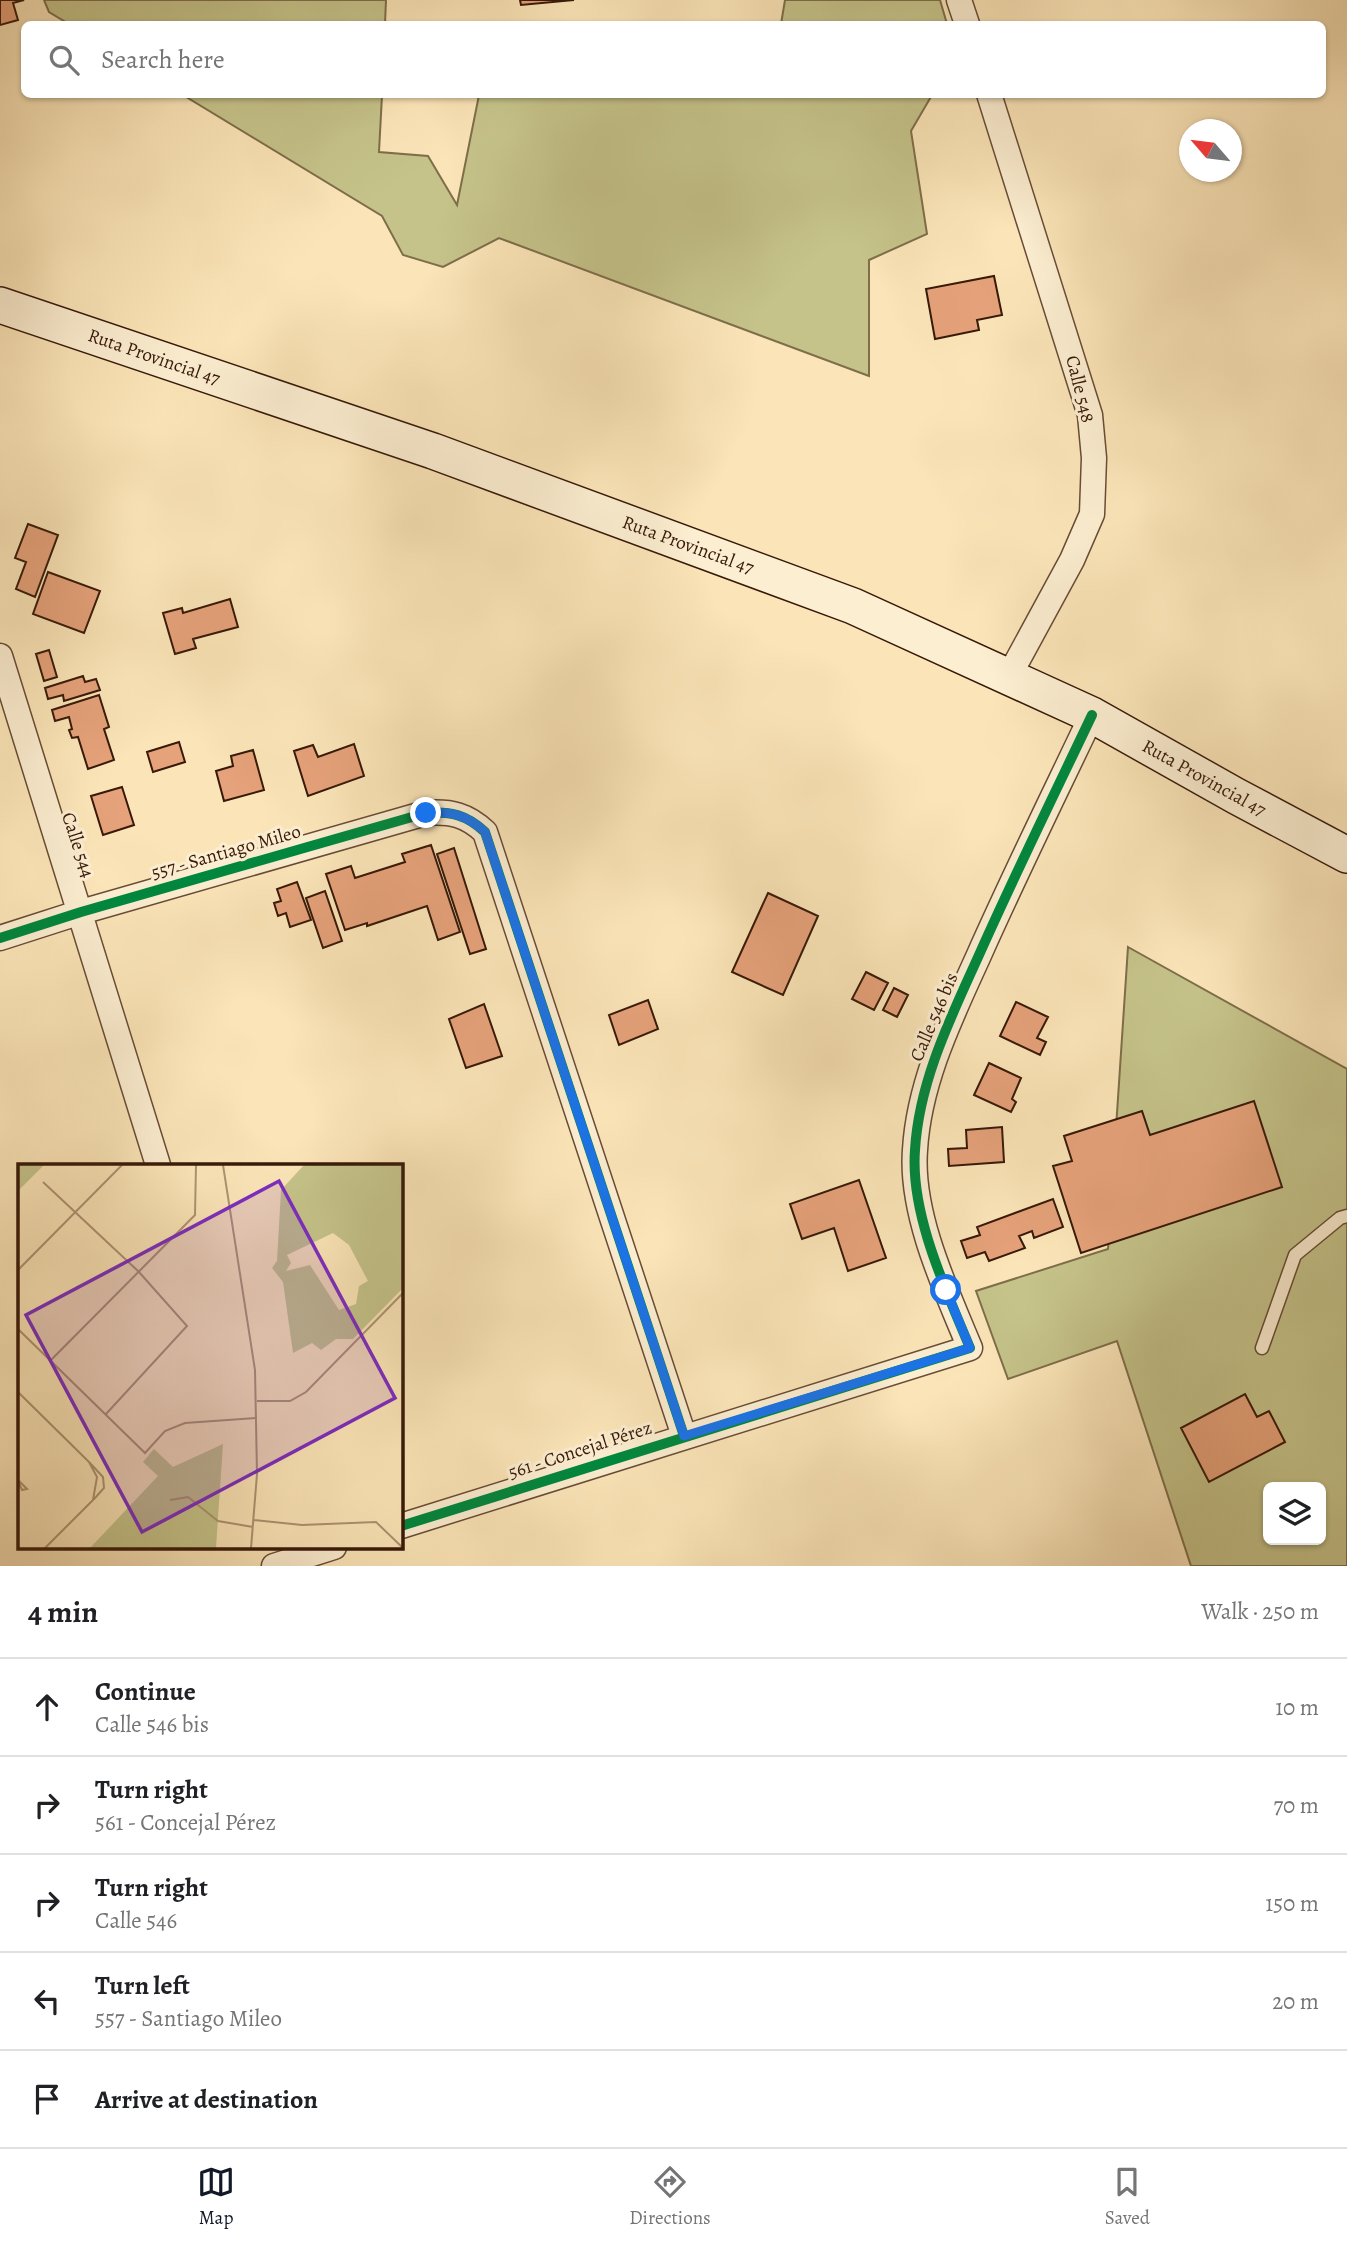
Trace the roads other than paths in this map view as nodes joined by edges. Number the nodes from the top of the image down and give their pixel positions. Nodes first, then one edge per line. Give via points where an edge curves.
1 (959, 0) edge
2 (966, 21) edge
3 (990, 98) edge
4 (0, 305) edge
5 (0, 656) edge
6 (1009, 676) junction
7 (1092, 715) junction
8 (1347, 855) edge
9 (81, 912) junction
10 (0, 938) edge
11 (158, 1164) edge
12 (1347, 1216) edge
13 (970, 1348) joint
14 (1262, 1348) dead end
15 (684, 1436) junction
16 (402, 1526) edge
17 (329, 1548) edge
18 (276, 1559) edge

1 - 2 street
3 - 6 street, Calle 548 via 1090,415 1094,458 1092,514
4 - 6 main road, Ruta Provincial 47 via 433,452 840,601
5 - 9 street, Calle 544
6 - 7 main road, Ruta Provincial 47
7 - 8 main road, Ruta Provincial 47
7 - 13 street, Calle 546 bis via 986,940 927,1079 915,1151 917,1192 931,1249
9 - 10 street, 557 - Santiago Mileo
9 - 11 street, Calle 544
9 - 15 street, 557 - Santiago Mileo via 426,813 464,816 485,832
12 - 14 lane via 1295,1255
13 - 15 street, 561 - Concejal Pérez
15 - 16 street, 561 - Concejal Pérez
17 - 18 street

